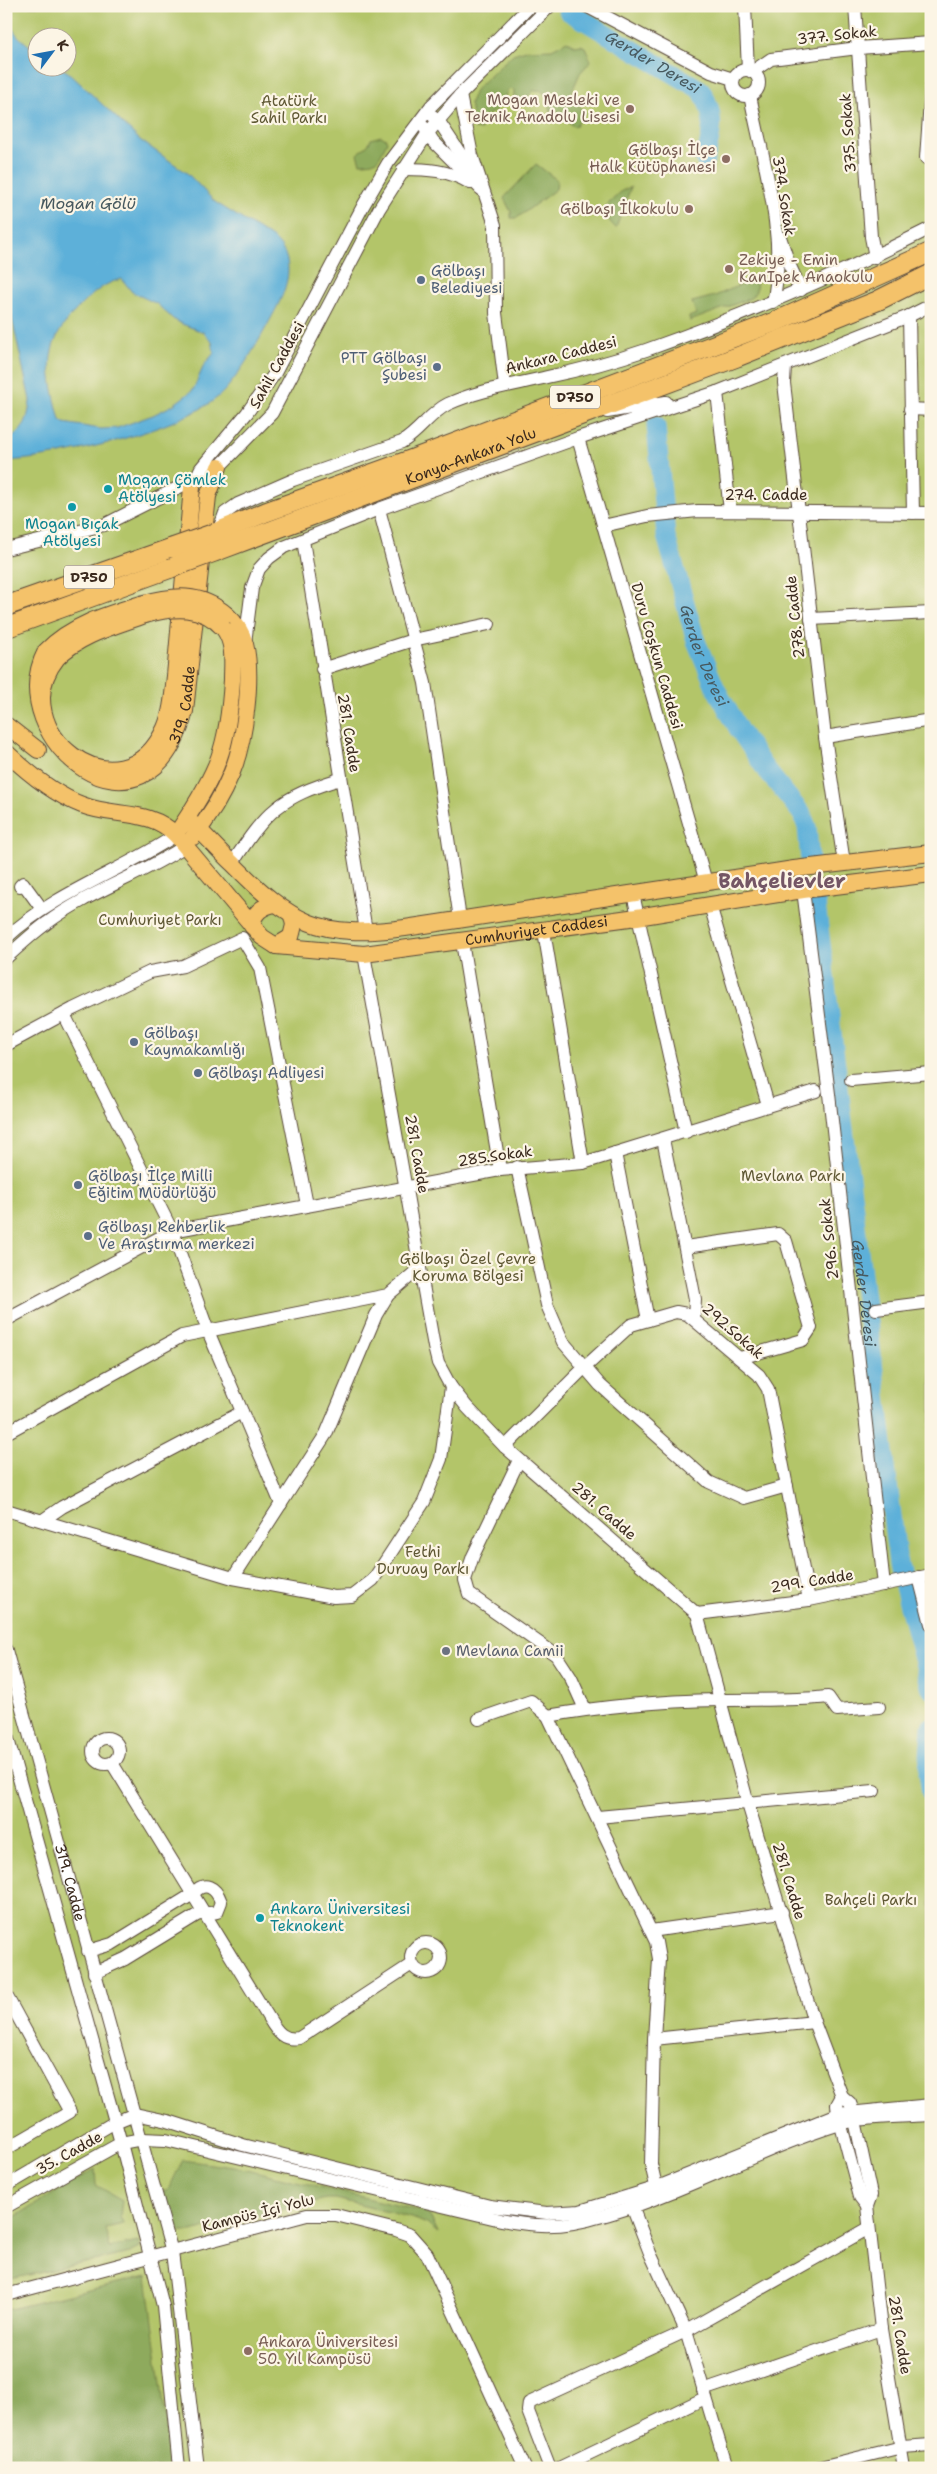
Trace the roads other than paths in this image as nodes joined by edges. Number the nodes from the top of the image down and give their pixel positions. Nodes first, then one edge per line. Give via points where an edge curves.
1 (530, 6) edge
2 (550, 6) edge
3 (586, 6) edge
4 (745, 6) edge
5 (855, 6) edge
6 (931, 43) edge
7 (858, 48) junction
8 (750, 71) junction
9 (734, 79) junction
10 (931, 88) edge
11 (460, 95) junction
12 (750, 95) junction
13 (428, 110) junction
14 (441, 118) junction
15 (427, 134) junction
16 (926, 158) dead end
17 (403, 169) junction
18 (485, 192) junction
19 (773, 211) junction
20 (931, 228) edge
21 (931, 252) edge
22 (875, 257) junction
23 (931, 274) edge
24 (801, 290) junction
25 (773, 302) junction
26 (931, 305) edge
27 (909, 316) junction
28 (785, 366) junction
29 (505, 386) junction
30 (713, 394) junction
31 (910, 409) junction
32 (931, 410) edge
33 (575, 418) junction
34 (578, 438) junction
35 (219, 467) junction
36 (194, 483) junction
37 (379, 509) junction
38 (730, 511) junction
39 (799, 512) junction
40 (913, 514) junction
41 (931, 514) edge
42 (603, 526) junction
43 (217, 539) junction
44 (303, 540) junction
45 (6, 549) edge
46 (6, 606) edge
47 (143, 610) junction
48 (931, 612) edge
49 (811, 619) junction
50 (226, 622) junction
51 (489, 624) dead end
52 (6, 628) edge
53 (413, 640) junction
54 (245, 644) junction
55 (322, 669) junction
56 (24, 702) dead end
57 (26, 720) dead end
58 (931, 720) edge
59 (6, 725) edge
60 (825, 737) junction
61 (6, 752) edge
62 (46, 753) junction
63 (340, 779) junction
64 (193, 824) junction
65 (181, 841) junction
66 (931, 853) edge
67 (844, 863) junction
68 (232, 864) junction
69 (931, 875) edge
70 (706, 882) junction
71 (20, 886) dead end
72 (803, 890) junction
73 (633, 894) junction
74 (275, 904) junction
75 (710, 905) junction
76 (42, 909) junction
77 (292, 916) junction
78 (637, 918) junction
79 (460, 920) junction
80 (252, 926) junction
81 (366, 931) junction
82 (544, 931) junction
83 (6, 938) edge
84 (270, 942) junction
85 (462, 942) junction
86 (251, 953) junction
87 (364, 954) junction
88 (6, 958) edge
89 (64, 1014) junction
90 (6, 1045) edge
91 (931, 1072) edge
92 (851, 1080) dead end
93 (816, 1091) dead end
94 (768, 1105) junction
95 (686, 1132) junction
96 (663, 1139) junction
97 (615, 1153) junction
98 (583, 1162) junction
99 (517, 1167) junction
100 (500, 1170) junction
101 (407, 1187) junction
102 (307, 1205) junction
103 (172, 1231) junction
104 (685, 1247) junction
105 (420, 1268) junction
106 (388, 1295) junction
107 (931, 1302) edge
108 (876, 1308) dead end
109 (694, 1319) junction
110 (6, 1320) edge
111 (648, 1320) junction
112 (208, 1331) junction
113 (740, 1358) junction
114 (584, 1367) junction
115 (451, 1387) junction
116 (242, 1412) junction
117 (6, 1433) edge
118 (506, 1447) junction
119 (519, 1460) junction
120 (787, 1486) junction
121 (281, 1504) junction
122 (6, 1510) edge
123 (43, 1520) junction
124 (922, 1577) edge
125 (234, 1578) junction
126 (890, 1584) junction
127 (809, 1600) junction
128 (697, 1614) junction
129 (931, 1624) edge
130 (6, 1650) edge
131 (720, 1700) junction
132 (879, 1706) dead end
133 (585, 1709) junction
134 (548, 1716) junction
135 (479, 1719) dead end
136 (6, 1732) edge
137 (112, 1763) dead end
138 (874, 1792) dead end
139 (748, 1804) junction
140 (598, 1817) junction
141 (192, 1894) junction
142 (204, 1912) junction
143 (782, 1912) junction
144 (651, 1931) junction
145 (88, 1951) junction
146 (412, 1964) dead end
147 (94, 1973) junction
148 (6, 1995) edge
149 (814, 2022) junction
150 (654, 2039) junction
151 (842, 2096) junction
152 (931, 2105) edge
153 (135, 2114) junction
154 (931, 2115) edge
155 (854, 2117) junction
156 (840, 2119) junction
157 (115, 2122) junction
158 (142, 2139) junction
159 (121, 2143) junction
160 (6, 2149) edge
161 (6, 2186) edge
162 (657, 2193) junction
163 (630, 2201) junction
164 (867, 2206) junction
165 (6, 2207) edge
166 (870, 2228) junction
167 (172, 2252) junction
168 (149, 2257) junction
169 (6, 2295) edge
170 (882, 2329) junction
171 (686, 2331) junction
172 (704, 2394) junction
173 (931, 2445) edge
174 (902, 2447) junction
175 (179, 2468) edge
176 (198, 2468) edge
177 (525, 2468) edge
178 (550, 2468) edge
179 (559, 2468) edge
180 (727, 2468) edge
181 (816, 2468) edge
182 (904, 2468) edge

1 - 13 street
2 - 11 street, Sahil Caddesi
3 - 9 street via 711,72
4 - 8 street
5 - 7 street, 375. Sokak
6 - 7 street, 377. Sokak
7 - 8 street, 377. Sokak via 771,59
7 - 22 street, 375. Sokak
8 - 9 street via 740,71
8 - 12 street via 757,78 758,86
9 - 12 street via 733,86 738,93
10 - 16 street
11 - 14 street, Sahil Caddesi
11 - 18 street via 468,138
12 - 19 street, 374. Sokak
13 - 14 street
13 - 15 street via 424,129
13 - 36 street via 388,163 366,199 275,373 201,468
14 - 15 street, Sahil Caddesi
14 - 18 street
15 - 17 street, Sahil Caddesi
15 - 18 street
17 - 18 street via 451,174
17 - 35 street, Sahil Caddesi via 378,209 272,413
18 - 29 street via 496,235 496,313
19 - 24 street via 787,258
19 - 25 street, 374. Sokak via 776,278
20 - 22 street, Ankara Caddesi
21 - 43 highway, D750 via 777,321 266,512
22 - 24 street, Ankara Caddesi
23 - 33 highway, Konya-Ankara Yolu / D750 via 876,301 778,341
24 - 25 street, Ankara Caddesi
25 - 29 street, Ankara Caddesi via 644,351
26 - 27 street
27 - 28 street
27 - 31 street
28 - 30 street
28 - 39 street, 278. Cadde via 784,383
29 - 43 street, Ankara Caddesi via 448,404 402,442 293,480 238,504 225,513
30 - 33 street
30 - 34 street
30 - 38 street
31 - 32 street
31 - 40 street
33 - 43 highway, Konya-Ankara Yolu / D750
34 - 37 street
34 - 42 street, Duru Coşkun Caddesi
35 - 36 street, Sahil Caddesi
35 - 62 main road, 319. Cadde via 208,496 186,702 178,735 154,765 135,778 125,780 104,781 79,775
36 - 45 street, Sahil Caddesi via 104,525
36 - 47 main road, 319. Cadde via 172,703 166,726 148,752 132,765 113,769 82,764 61,751 43,727 37,705 43,675 58,657 77,643
37 - 44 street
37 - 53 street
38 - 39 street, 274. Cadde
38 - 42 street, 274. Cadde via 664,515
39 - 40 street, 274. Cadde
39 - 49 street, 278. Cadde
40 - 41 street, 274. Cadde
42 - 70 street, Duru Coşkun Caddesi
43 - 46 highway, D750, bridge via 172,548
43 - 52 highway, Konya-Ankara Yolu / D750, bridge via 171,568
44 - 54 street, 319. Cadde via 284,547 259,569 252,588
44 - 55 street, 281. Cadde
47 - 50 main road, 319. Cadde, bridge via 170,597 190,596 210,603
47 - 56 main road, 319. Cadde via 83,625 54,644 31,670
48 - 49 street
49 - 60 street, 278. Cadde
50 - 54 main road, 319. Cadde via 240,629
50 - 64 main road, 319. Cadde via 232,647 227,735
51 - 53 street
53 - 55 street
53 - 79 street via 425,682
54 - 64 main road, 319. Cadde via 248,675 241,744 224,790
55 - 63 street, 281. Cadde
57 - 62 main road, 319. Cadde
58 - 60 street
59 - 62 main road via 34,748
60 - 67 street, 278. Cadde
61 - 65 main road via 27,771 69,799 92,808 144,816 162,823
63 - 68 street via 295,795 271,812
63 - 81 street, 281. Cadde
64 - 65 main road, 319. Cadde
64 - 68 main road, Cumhuriyet Caddesi
65 - 76 street, 319. Cadde via 152,852
65 - 80 main road
65 - 88 street, 319. Cadde via 158,864 47,922
66 - 67 main road, Cumhuriyet Caddesi
67 - 70 main road, Cumhuriyet Caddesi
68 - 74 main road, Cumhuriyet Caddesi
69 - 72 main road, Cumhuriyet Caddesi
70 - 73 main road, Cumhuriyet Caddesi
71 - 76 street via 23,883
72 - 75 main road, Cumhuriyet Caddesi
72 - 126 street, 296. Sokak
73 - 78 street
73 - 79 main road, Cumhuriyet Caddesi
74 - 77 main road, Cumhuriyet Caddesi
74 - 80 main road via 261,908
75 - 78 main road, Cumhuriyet Caddesi
75 - 94 street
76 - 83 street, 319. Cadde
77 - 81 main road, Cumhuriyet Caddesi via 331,930
77 - 84 main road via 291,937
78 - 82 main road, Cumhuriyet Caddesi
78 - 95 street
79 - 81 main road, Cumhuriyet Caddesi
80 - 84 main road
82 - 85 main road, Cumhuriyet Caddesi
82 - 98 street
84 - 86 street
84 - 87 main road, Cumhuriyet Caddesi
85 - 87 main road, Cumhuriyet Caddesi
85 - 100 street
86 - 89 street via 242,938 183,966 150,972
86 - 102 street via 260,968
87 - 101 street, 281. Cadde
89 - 90 street
89 - 103 street
91 - 92 street
93 - 94 street, 285.Sokak
94 - 95 street, 285.Sokak
95 - 96 street, 285.Sokak
96 - 97 street, 285.Sokak
96 - 104 street
97 - 98 street, 285.Sokak
97 - 111 street
98 - 99 street, 285.Sokak
99 - 100 street, 285.Sokak
99 - 114 street via 547,1305 563,1342
100 - 101 street, 285.Sokak
101 - 102 street, 285.Sokak
101 - 105 street, 281. Cadde
102 - 103 street, 285.Sokak
103 - 110 street, 285.Sokak
103 - 112 street
104 - 109 street via 695,1299
104 - 113 street via 778,1234 786,1241 810,1333 803,1340
105 - 106 street
105 - 115 street, 281. Cadde via 438,1363
106 - 112 street
106 - 121 street via 376,1315 326,1434
107 - 108 street
109 - 111 street, 292.Sokak via 676,1312
109 - 113 street, 292.Sokak
111 - 114 street, 292.Sokak via 631,1325
112 - 116 street
112 - 117 street via 182,1336
113 - 120 street, 292.Sokak via 768,1389
114 - 118 street, 292.Sokak
114 - 120 street via 709,1482 744,1498
115 - 118 street, 281. Cadde
115 - 125 street via 441,1459 424,1502 373,1580 363,1589 352,1596 334,1597
116 - 121 street
116 - 123 street
118 - 119 street, 281. Cadde
119 - 128 street, 281. Cadde
119 - 133 street via 473,1556 465,1580 469,1594 556,1654
120 - 127 street, 292.Sokak
121 - 125 street
122 - 123 street
123 - 125 street
124 - 126 street, 299. Cadde
124 - 129 street
126 - 127 street, 299. Cadde
127 - 128 street, 299. Cadde
128 - 131 street, 281. Cadde
130 - 145 street, 319. Cadde
131 - 132 street via 788,1701 828,1697 837,1710
131 - 133 street
131 - 139 street, 281. Cadde
133 - 134 street
134 - 135 street via 531,1701
134 - 140 street
136 - 157 street, 319. Cadde
137 - 141 street
138 - 139 street
139 - 140 street
139 - 143 street, 281. Cadde
140 - 144 street
141 - 142 street
141 - 142 street via 205,1885 213,1888 219,1896 221,1902 217,1912
141 - 145 street via 112,1944
142 - 146 street via 275,2027 283,2037 291,2040 299,2038
142 - 147 street via 125,1959
143 - 144 street
143 - 149 street, 281. Cadde
144 - 150 street via 659,1959
145 - 147 street, 319. Cadde
147 - 153 street, 319. Cadde
148 - 160 street via 70,2112
149 - 150 street
149 - 151 street, 281. Cadde
150 - 162 street via 651,2164
151 - 155 street, 281. Cadde via 850,2103
151 - 156 street via 837,2104
152 - 155 street
153 - 157 street, 35. Cadde
153 - 158 street, 319. Cadde
153 - 163 street via 490,2206 561,2213
154 - 155 street
155 - 156 street
155 - 164 street via 871,2195
156 - 162 street
156 - 164 street via 860,2197
157 - 159 street, 319. Cadde
157 - 161 street, 35. Cadde
158 - 159 street, 35. Cadde
158 - 163 street, 35. Cadde via 166,2140 517,2223 573,2223
158 - 167 street, 319. Cadde
159 - 165 street, 35. Cadde
159 - 168 street, 319. Cadde
162 - 163 street
163 - 171 street
164 - 166 street, 281. Cadde
166 - 170 street, 281. Cadde
166 - 171 street
167 - 168 street, Kampüs İçi Yolu
167 - 176 street, 319. Cadde
167 - 177 street, Kampüs İçi Yolu via 321,2214 336,2214 410,2235 427,2254
168 - 169 street, Kampüs İçi Yolu
168 - 175 street, 319. Cadde via 163,2306
170 - 172 street
170 - 174 street, 281. Cadde
171 - 172 street
171 - 178 street via 529,2403 528,2410
172 - 179 street
172 - 180 street
173 - 174 street
174 - 181 street
174 - 182 street, 281. Cadde

